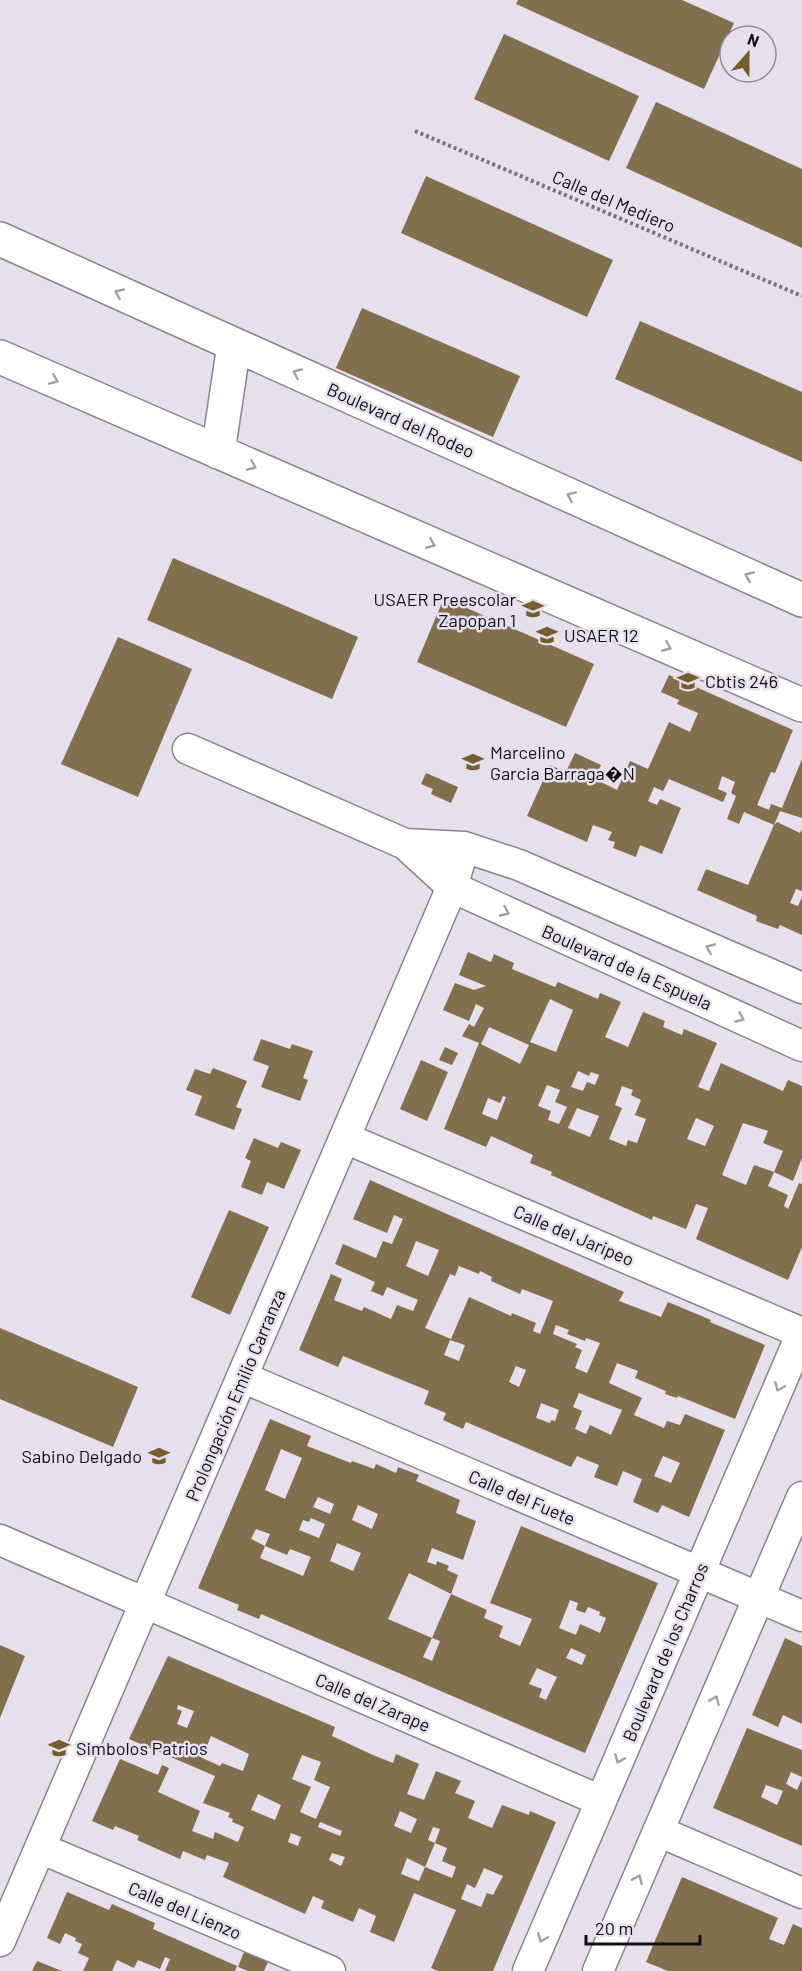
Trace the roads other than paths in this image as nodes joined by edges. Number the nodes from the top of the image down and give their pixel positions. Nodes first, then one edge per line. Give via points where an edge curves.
1 (0, 239) edge
2 (234, 345) junction
3 (0, 357) edge
4 (218, 452) junction
5 (802, 600) edge
6 (802, 705) edge
7 (188, 749) dead end
8 (405, 844) junction
9 (464, 847) junction
10 (452, 887) junction
11 (802, 988) edge
12 (802, 1046) edge
13 (345, 1138) junction
14 (802, 1333) edge
15 (242, 1377) junction
16 (802, 1497) edge
17 (0, 1540) edge
18 (699, 1572) junction
19 (759, 1598) junction
20 (145, 1603) junction
21 (802, 1616) edge
22 (601, 1801) junction
23 (658, 1831) junction
24 (40, 1848) junction
25 (802, 1893) edge
26 (0, 1941) edge
27 (330, 1971) edge
28 (528, 1971) edge
29 (598, 1971) edge

2 -> 1 street, Boulevard del Rodeo
2 - 4 street
5 -> 2 street, Boulevard del Rodeo
3 -> 4 street
4 -> 6 street
7 - 8 street
8 - 9 street
8 - 10 street, Boulevard de la Espuela
9 - 10 street, Prolongación Emilio Carranza
11 -> 9 street via 519,866
10 -> 12 street, Boulevard de la Espuela
10 - 13 street, Prolongación Emilio Carranza
13 - 14 street, Calle del Jaripeo
13 - 15 street, Prolongación Emilio Carranza
14 -> 18 street, Boulevard de los Charros
15 - 18 street, Calle del Fuete
15 - 20 street, Prolongación Emilio Carranza
16 - 19 street
17 - 20 street, Calle del Zarape
18 - 19 street, Calle del Fuete
18 -> 22 street, Boulevard de los Charros
19 - 21 street, Calle del Fuete
23 -> 19 street
20 - 22 street, Calle del Zarape
20 - 24 street, Prolongación Emilio Carranza
22 -> 28 street, Boulevard de los Charros
23 - 25 street
29 -> 23 street
24 - 26 street, Prolongación Emilio Carranza
24 - 27 street, Calle del Lienzo

